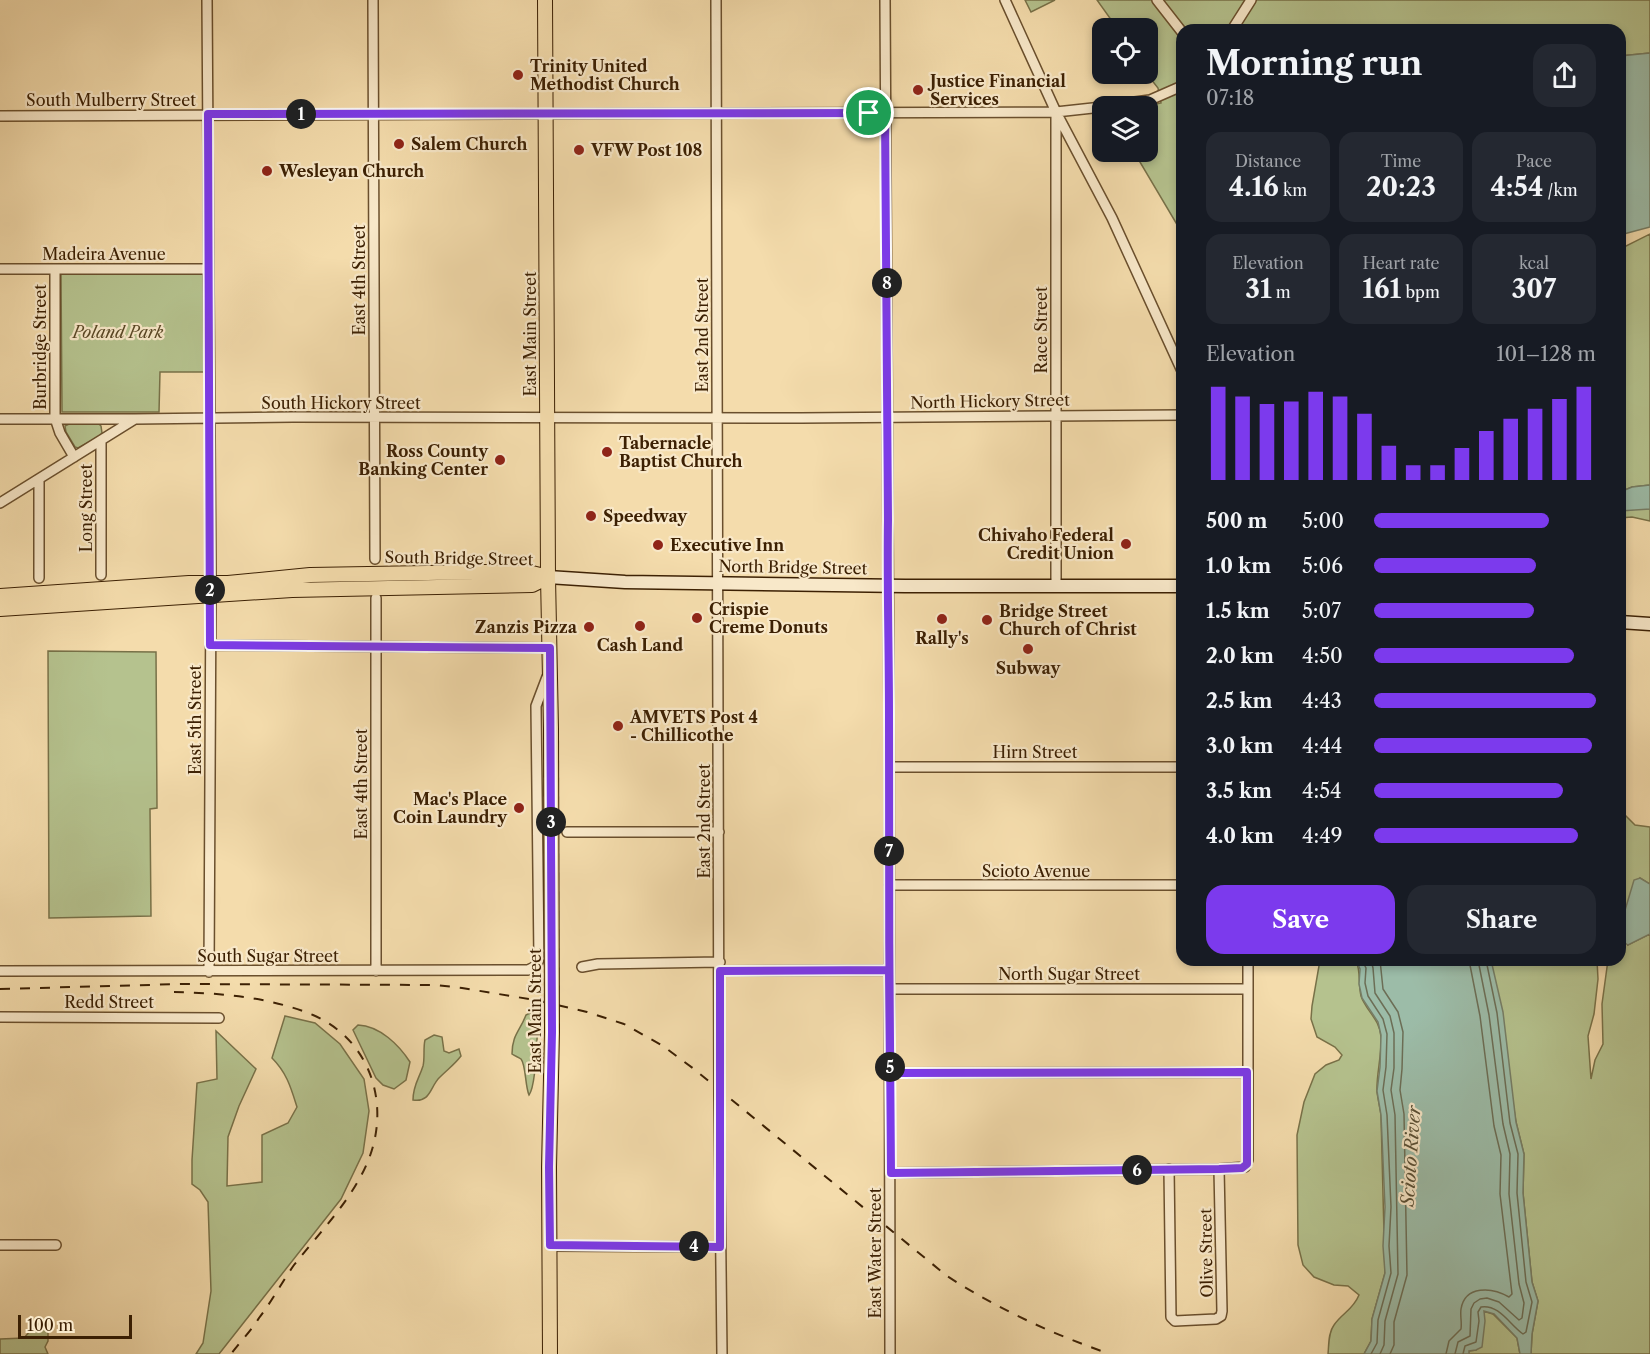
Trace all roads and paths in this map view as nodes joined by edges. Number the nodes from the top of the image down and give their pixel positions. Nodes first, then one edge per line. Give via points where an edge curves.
1 (207, 0) edge
2 (373, 0) edge
3 (545, 0) edge
4 (716, 0) edge
5 (885, 0) edge
6 (1005, 0) edge
7 (1157, 0) edge
8 (1251, 0) edge
9 (1176, 24) edge
10 (1236, 24) edge
11 (1176, 89) edge
12 (1158, 96) edge
13 (1092, 108) edge
14 (1056, 112) junction
15 (885, 113) junction
16 (208, 114) junction
17 (374, 114) junction
18 (546, 114) junction
19 (716, 114) junction
20 (0, 116) edge
21 (0, 269) edge
22 (55, 269) junction
23 (208, 270) junction
24 (1176, 358) edge
25 (1055, 414) junction
26 (1176, 415) edge
27 (374, 417) junction
28 (717, 417) junction
29 (55, 418) junction
30 (208, 418) junction
31 (547, 418) junction
32 (887, 418) junction
33 (0, 419) edge
34 (135, 419) junction
35 (100, 441) junction
36 (74, 457) junction
37 (39, 479) junction
38 (0, 504) edge
39 (375, 559) dead end
40 (101, 575) dead end
41 (548, 577) junction
42 (39, 578) dead end
43 (719, 582) junction
44 (888, 585) junction
45 (1056, 585) junction
46 (1176, 586) edge
47 (210, 590) junction
48 (0, 596) edge
49 (376, 598) dead end
50 (0, 609) edge
51 (1626, 622) edge
52 (1650, 624) edge
53 (210, 645) junction
54 (376, 646) junction
55 (550, 648) junction
56 (550, 668) junction
57 (889, 767) junction
58 (1176, 767) edge
59 (567, 832) dead end
60 (719, 832) junction
61 (889, 885) junction
62 (1176, 885) edge
63 (535, 966) joint
64 (1248, 966) edge
65 (582, 967) dead end
66 (720, 967) junction
67 (889, 970) junction
68 (0, 971) edge
69 (376, 971) junction
70 (209, 972) junction
71 (1248, 988) junction
72 (890, 989) junction
73 (0, 1017) edge
74 (219, 1018) dead end
75 (1247, 1072) junction
76 (890, 1073) junction
77 (1169, 1169) junction
78 (1219, 1169) junction
79 (891, 1173) junction
80 (0, 1245) edge
81 (56, 1245) dead end
82 (550, 1245) junction
83 (720, 1247) junction
84 (550, 1354) edge
85 (722, 1354) edge
86 (890, 1354) edge

1 - 16 street, East 5th Street
2 - 17 street, East 4th Street
3 - 18 main road, East Main Street
4 - 19 street, East 2nd Street
5 - 15 street, East Water Street
6 - 14 street
7 - 9 street
8 - 10 street
11 - 12 street, South Mulberry Street
13 - 14 street, South Mulberry Street
14 - 15 street, South Mulberry Street
14 - 24 street via 1113,218
14 - 25 street, Race Street
15 - 19 street, South Mulberry Street
15 - 32 street, East Water Street
16 - 17 street, South Mulberry Street
16 - 20 street, South Mulberry Street
16 - 23 street, East 5th Street
17 - 18 street, South Mulberry Street
17 - 27 street, East 4th Street
18 - 19 street, South Mulberry Street
18 - 31 main road, East Main Street
19 - 28 street, East 2nd Street
21 - 22 street, Madeira Avenue
22 - 23 street, Madeira Avenue
22 - 29 street, Burbridge Street
23 - 30 street, East 5th Street
25 - 26 street, North Hickory Street
25 - 32 street, North Hickory Street
25 - 45 street, Race Street
27 - 30 street, South Hickory Street
27 - 31 street, South Hickory Street
27 - 39 street, East 4th Street
28 - 31 street, North Hickory Street
28 - 32 street, North Hickory Street
28 - 43 street, East 2nd Street
29 - 33 street, South Hickory Street
29 - 34 street, South Hickory Street
29 - 36 street, Burbridge Street
30 - 34 street, South Hickory Street
30 - 47 street, East 5th Street
31 - 41 main road, East Main Street
32 - 44 street, East Water Street
34 - 35 street
35 - 36 street
35 - 40 street, Long Street
36 - 37 street
37 - 38 street
37 - 42 street
41 - 43 main road, North Bridge Street
41 - 47 main road, South Bridge Street via 532,573 294,576
41 - 55 main road, East Main Street
43 - 44 main road, North Bridge Street
43 - 60 street, East 2nd Street
44 - 45 main road, North Bridge Street
44 - 57 street, East Water Street
45 - 46 main road, North Bridge Street
47 - 48 main road, South Bridge Street
47 - 50 main road, South Bridge Street
47 - 53 street, East 5th Street
49 - 54 street, East 4th Street
51 - 52 main road
53 - 54 street
53 - 70 street, East 5th Street
54 - 55 street
54 - 69 street, East 4th Street
55 - 56 main road, East Main Street
56 - 63 street, East Main Street via 536,706 539,958
56 - 82 main road, East Main Street, bridge
57 - 58 street, Hirn Street
57 - 61 street, East Water Street
59 - 60 street
60 - 66 street, East 2nd Street
61 - 62 street, Scioto Avenue
61 - 67 street, East Water Street
63 - 69 street, South Sugar Street via 528,970
64 - 71 street
65 - 66 street
66 - 67 street
66 - 83 street, East 2nd Street
67 - 72 street, East Water Street
68 - 70 street, South Sugar Street
69 - 70 street, South Sugar Street
71 - 72 street, North Sugar Street
71 - 75 street
72 - 76 street, East Water Street
73 - 74 street, Redd Street
75 - 76 street
75 - 78 street via 1247,1164 1242,1168
76 - 79 street, East Water Street
77 - 78 street
77 - 78 street, Olive Street via 1171,1317 1175,1321 1221,1316
77 - 79 street
79 - 86 street, East Water Street
80 - 81 street
82 - 83 street
82 - 84 main road, East Main Street
83 - 85 street, East 2nd Street

